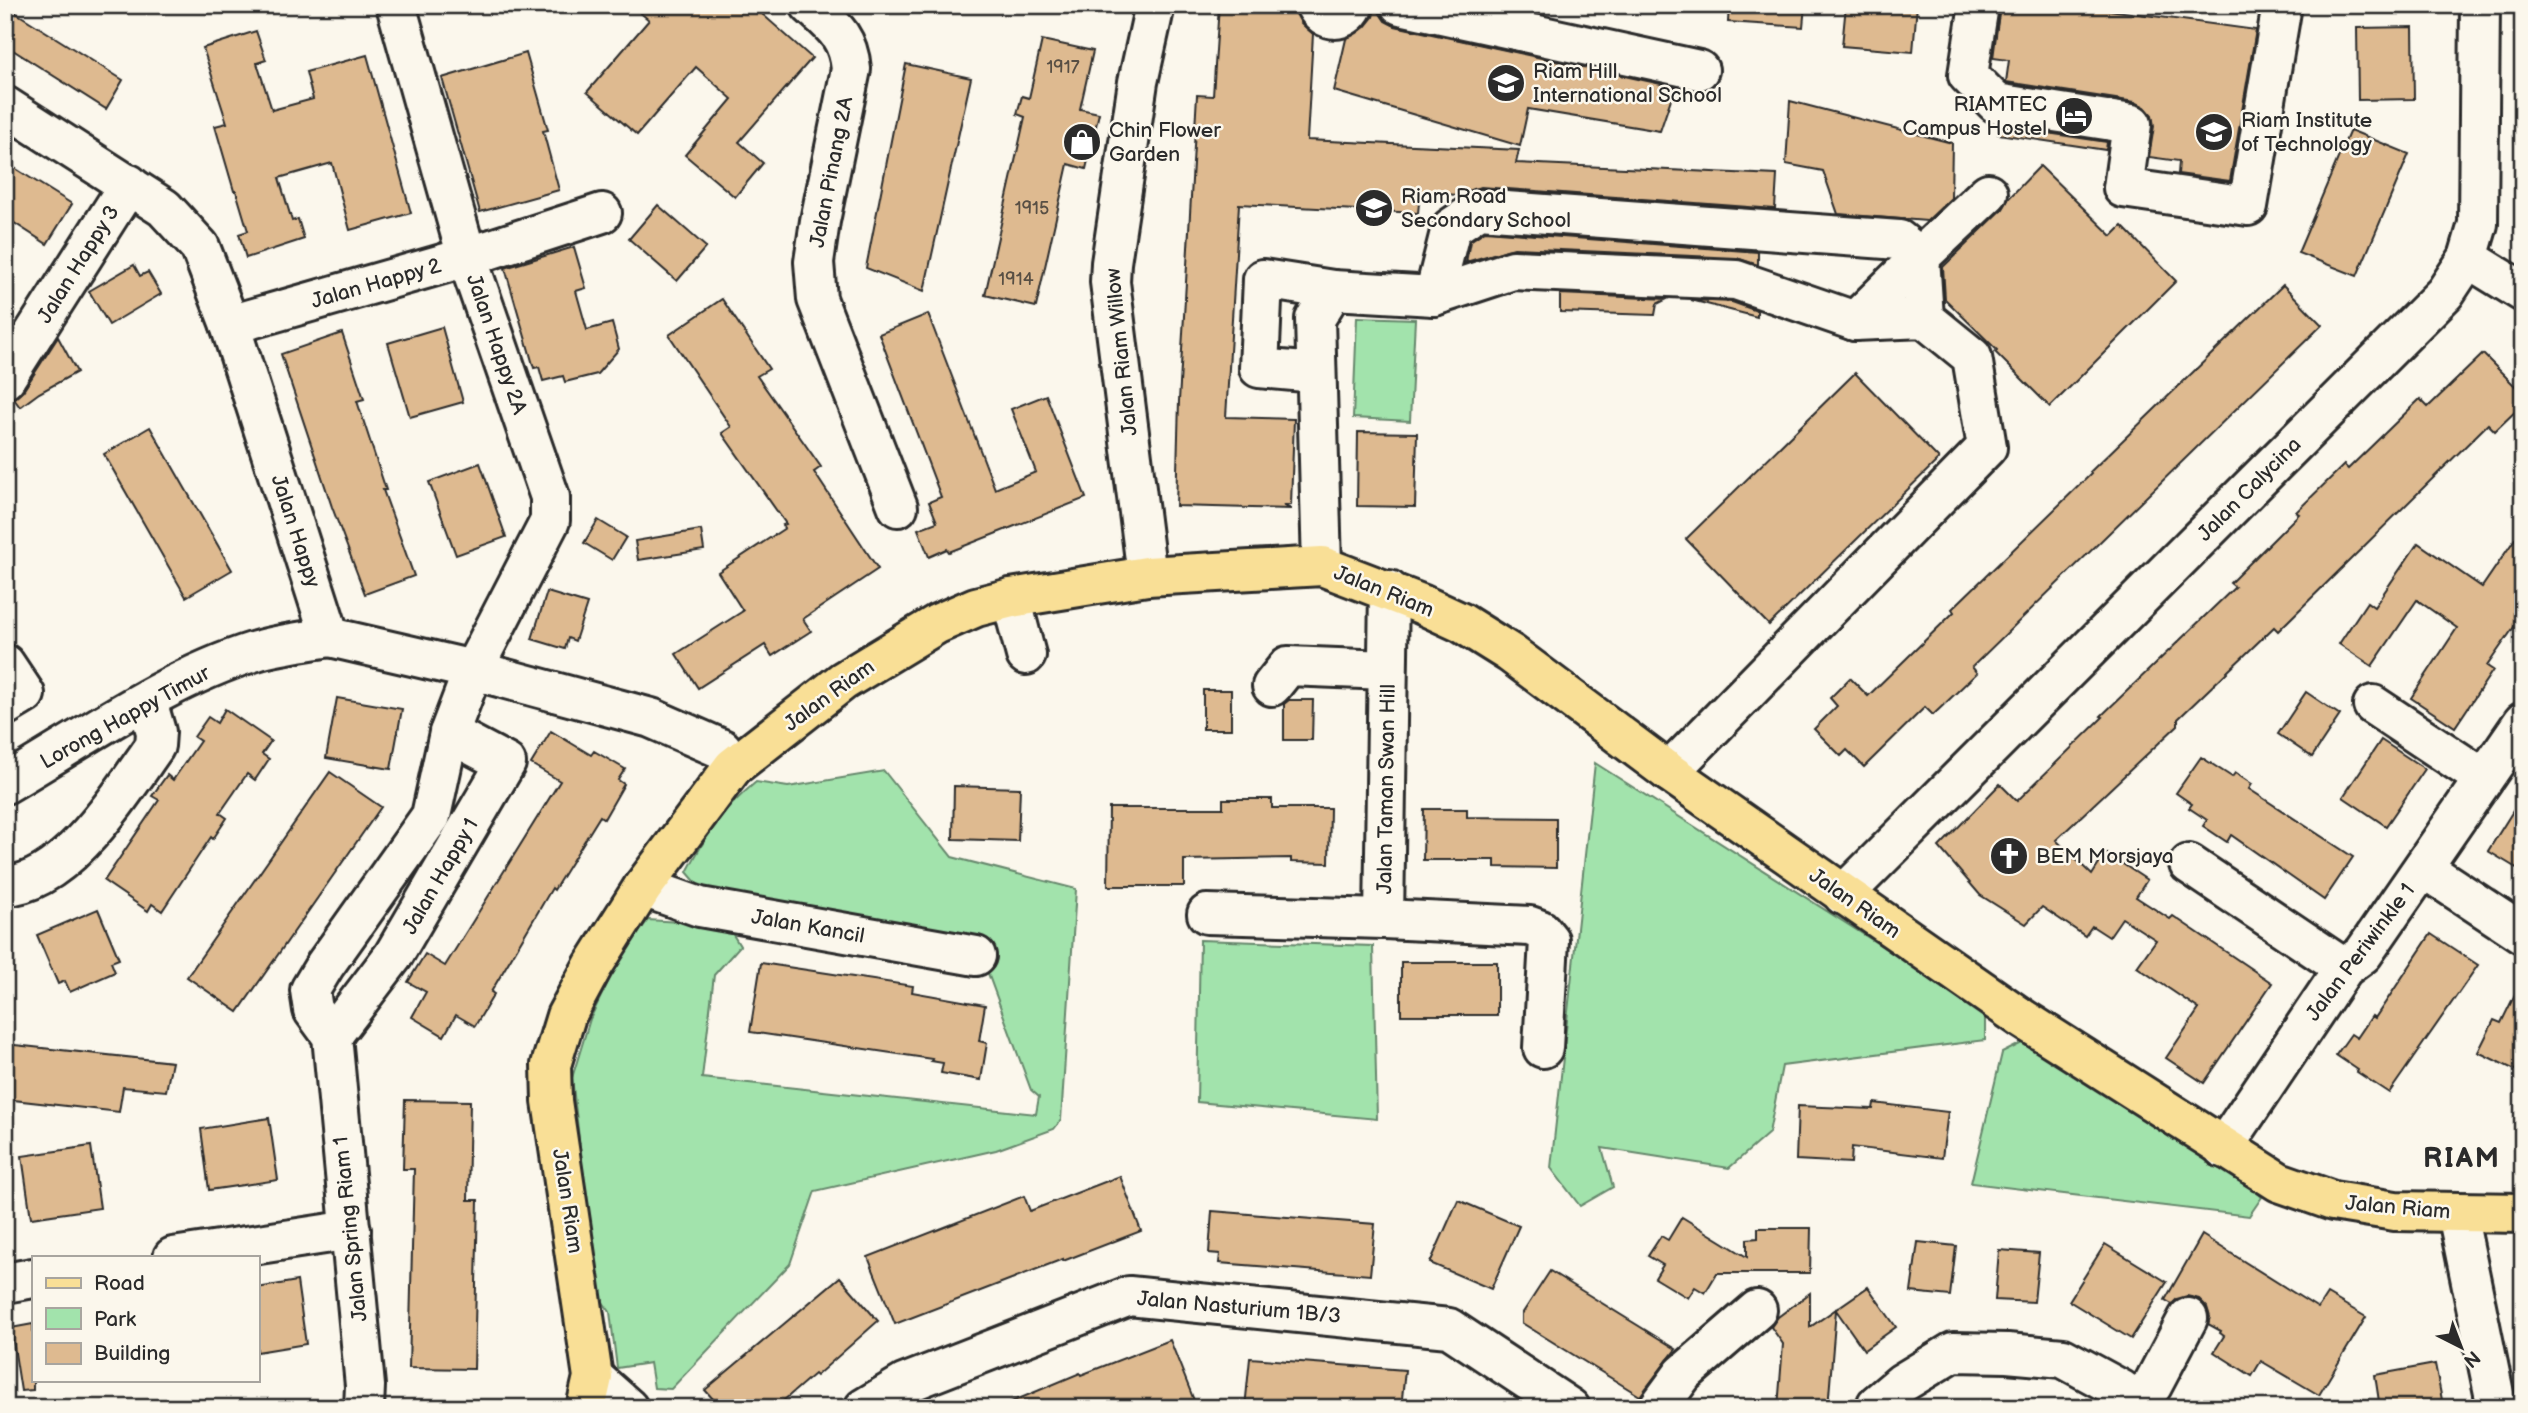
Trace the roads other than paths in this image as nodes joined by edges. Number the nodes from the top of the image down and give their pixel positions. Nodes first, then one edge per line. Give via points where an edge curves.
1 (396, 5) edge
2 (810, 5) edge
3 (1155, 5) edge
4 (1315, 5) edge
5 (1353, 5) edge
6 (1400, 5) edge
7 (1979, 5) edge
8 (2282, 5) edge
9 (2480, 5) edge
10 (1699, 70) dead end
11 (5, 106) edge
12 (129, 184) junction
13 (1988, 193) dead end
14 (602, 213) dead end
15 (467, 257) junction
16 (1920, 257) junction
17 (2468, 258) junction
18 (1333, 290) junction
19 (2523, 292) edge
20 (1434, 296) junction
21 (1924, 318) junction
22 (1855, 321) junction
23 (229, 325) junction
24 (1316, 373) junction
25 (5, 379) edge
26 (898, 507) dead end
27 (1322, 566) junction
28 (1147, 576) junction
29 (1389, 590) junction
30 (1011, 598) junction
31 (330, 637) junction
32 (1026, 655) dead end
33 (5, 664) edge
34 (472, 670) junction
35 (1387, 670) junction
36 (1272, 685) dead end
37 (147, 701) junction
38 (2373, 705) dead end
39 (5, 706) edge
40 (2523, 722) edge
41 (449, 733) junction
42 (733, 767) junction
43 (1669, 772) junction
44 (2483, 778) junction
45 (5, 784) edge
46 (2189, 864) dead end
47 (2423, 868) junction
48 (5, 886) edge
49 (643, 887) junction
50 (1843, 895) junction
51 (1206, 914) dead end
52 (1384, 919) junction
53 (2523, 934) edge
54 (976, 956) dead end
55 (2344, 968) junction
56 (332, 1043) junction
57 (1543, 1048) dead end
58 (2223, 1148) junction
59 (2457, 1213) junction
60 (2523, 1213) edge
61 (351, 1230) junction
62 (180, 1256) edge
63 (32, 1278) edge
64 (5, 1283) edge
65 (1757, 1310) dead end
66 (2188, 1318) dead end
67 (589, 1392) edge
68 (2130, 1406) edge
69 (364, 1408) edge
70 (628, 1408) edge
71 (864, 1408) edge
72 (1570, 1408) edge
73 (1658, 1408) edge
74 (1877, 1408) edge
75 (2497, 1408) edge

1 - 15 street, Jalan Happy 2A
2 - 26 street, Jalan Pinang 2A via 840,33 849,50 851,69 820,221 814,262 817,299
3 - 28 street, Jalan Riam Willow via 1138,82 1110,282
4 - 5 street via 1321,15 1333,20 1345,17
6 - 10 street
7 - 8 street via 1968,75 1996,103 2132,124 2123,188 2248,206
9 - 17 street, Jalan Calycina via 2478,224
11 - 12 street, Jalan Happy
12 - 23 street, Jalan Happy via 164,208 200,247
12 - 25 street, Jalan Happy 3
13 - 16 street
14 - 15 street, Jalan Happy 2
15 - 23 street, Jalan Happy 2
15 - 34 street, Jalan Happy 2A via 550,497 550,522
16 - 20 street via 1899,240 1479,209 1451,228
16 - 21 street
16 - 22 street
17 - 19 street
17 - 50 street, Jalan Calycina via 2445,293
18 - 20 street
18 - 24 street via 1315,319
18 - 24 street via 1263,279 1259,368
20 - 22 street via 1513,270 1736,279
21 - 22 street
21 - 43 street via 1972,357 1987,447
23 - 31 street, Jalan Happy
24 - 27 street
27 - 28 main road, Jalan Riam
27 - 29 main road, Jalan Riam
28 - 30 main road, Jalan Riam
29 - 35 street, Jalan Taman Swan Hill
29 - 43 main road, Jalan Riam via 1462,623 1510,653
30 - 32 street
30 - 42 main road, Jalan Riam via 937,624 843,681
31 - 34 street
31 - 37 street, Lorong Happy Timur via 257,650
33 - 39 street via 25,694
34 - 41 street, Jalan Happy 1
34 - 42 street via 651,718 722,749
35 - 36 street via 1288,666
35 - 52 street, Jalan Taman Swan Hill
37 - 45 street, Lorong Happy Timur
37 - 48 street via 155,746 88,836 57,866 19,885
38 - 44 street
40 - 44 street, Jalan Periwinkle 1
41 - 56 street, Jalan Happy 1 via 430,816 310,990 313,1010
41 - 56 street, Jalan Happy 1 via 506,763 393,956
42 - 49 main road, Jalan Riam
43 - 50 main road, Jalan Riam
44 - 47 street, Jalan Periwinkle 1
46 - 55 street
47 - 53 street
47 - 55 street, Jalan Periwinkle 1 via 2363,954
49 - 54 street, Jalan Kancil via 700,906
49 - 67 main road, Jalan Riam via 566,1016 551,1065
50 - 58 main road, Jalan Riam via 2052,1039
51 - 52 street
52 - 57 street, Jalan Taman Swan Hill via 1541,930 1549,940
55 - 58 street, Jalan Periwinkle 1
56 - 61 street, Jalan Spring Riam 1
58 - 59 main road, Jalan Riam via 2279,1182 2333,1201 2395,1211
59 - 60 main road, Jalan Riam
59 - 75 street
61 - 62 street
61 - 69 street, Jalan Spring Riam 1
63 - 64 street
65 - 73 street via 1683,1374
66 - 68 street via 2152,1386
67 - 70 street
68 - 74 street via 2122,1390 2063,1358 1953,1352 1902,1383
71 - 72 street, Jalan Nasturium 1B/3 via 904,1384 1129,1296 1449,1328

